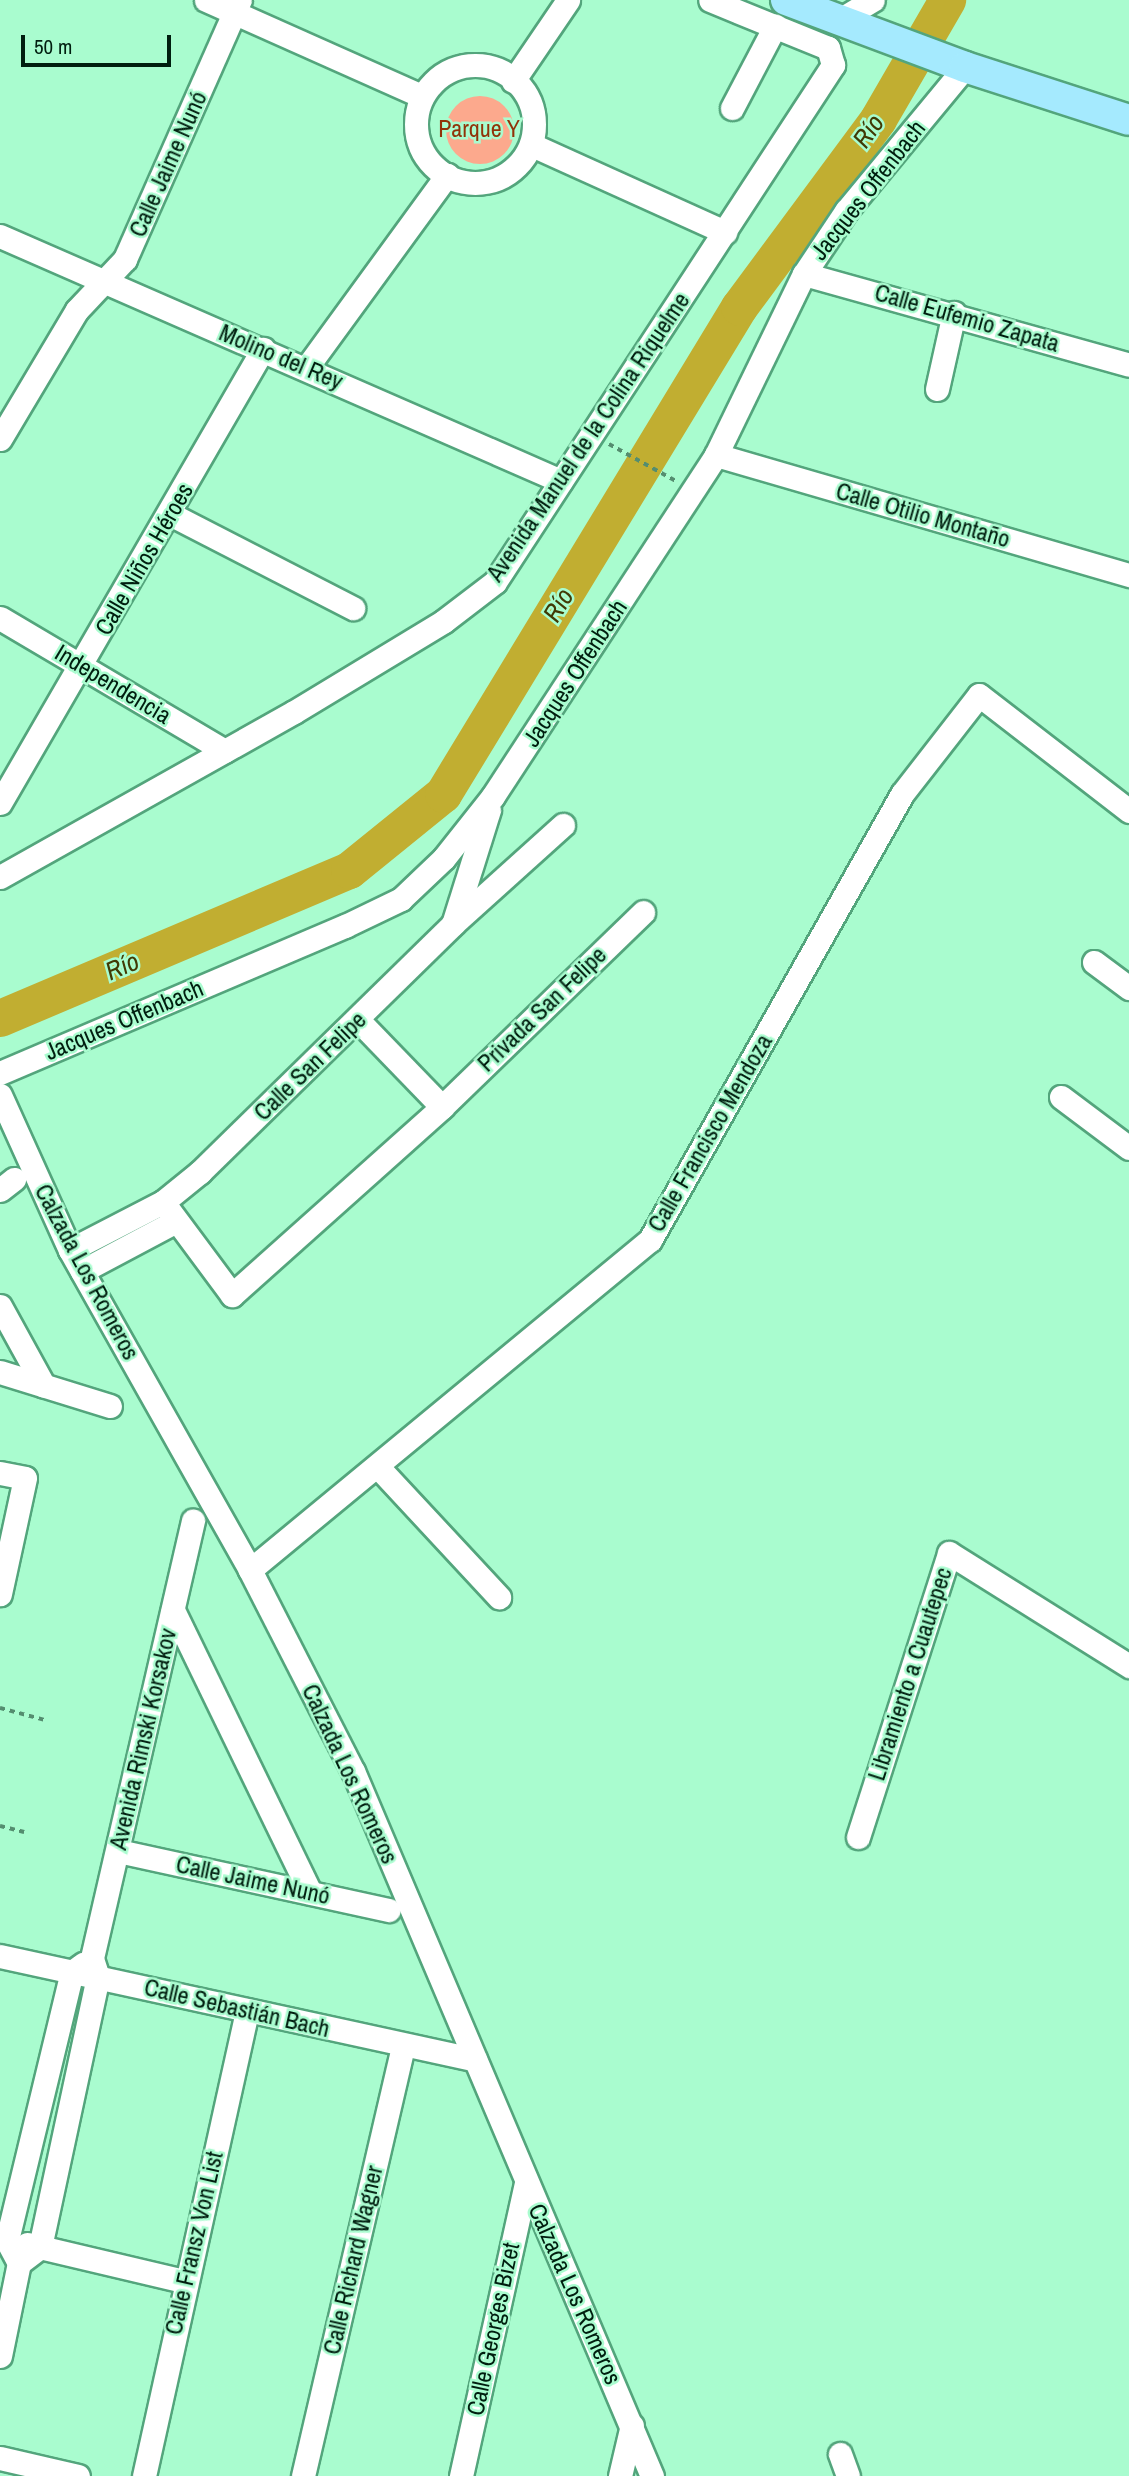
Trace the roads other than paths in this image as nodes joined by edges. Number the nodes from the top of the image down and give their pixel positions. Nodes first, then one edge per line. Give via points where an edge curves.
1 (206, 0) edge
2 (568, 0) edge
3 (710, 0) edge
4 (238, 6) edge
5 (781, 13) edge
6 (857, 15) edge
7 (956, 64) junction
8 (513, 81) junction
9 (419, 95) junction
10 (732, 108) dead end
11 (1129, 120) edge
12 (533, 145) junction
13 (447, 176) junction
14 (725, 232) junction
15 (0, 236) edge
16 (804, 274) junction
17 (102, 281) junction
18 (954, 313) junction
19 (263, 349) junction
20 (1129, 365) edge
21 (307, 367) junction
22 (937, 389) dead end
23 (0, 439) edge
24 (716, 455) junction
25 (561, 481) junction
26 (170, 514) junction
27 (1129, 575) edge
28 (354, 608) dead end
29 (0, 618) edge
30 (82, 666) junction
31 (225, 751) junction
32 (493, 796) junction
33 (0, 803) edge
34 (1129, 811) edge
35 (563, 824) dead end
36 (0, 877) edge
37 (643, 912) dead end
38 (453, 924) junction
39 (1094, 962) dead end
40 (1129, 988) edge
41 (358, 1020) junction
42 (0, 1073) edge
43 (0, 1095) edge
44 (1060, 1097) dead end
45 (442, 1107) junction
46 (1129, 1148) edge
47 (163, 1202) junction
48 (177, 1221) junction
49 (70, 1250) junction
50 (82, 1271) junction
51 (0, 1306) edge
52 (0, 1372) edge
53 (44, 1386) junction
54 (110, 1406) dead end
55 (378, 1467) junction
56 (0, 1473) edge
57 (193, 1520) dead end
58 (250, 1570) junction
59 (0, 1592) edge
60 (499, 1597) dead end
61 (173, 1610) junction
62 (1129, 1666) edge
63 (858, 1837) dead end
64 (118, 1850) junction
65 (310, 1892) junction
66 (388, 1910) dead end
67 (0, 1956) edge
68 (95, 1967) junction
69 (72, 1972) junction
70 (247, 2010) junction
71 (403, 2045) junction
72 (475, 2060) junction
73 (50, 2062) junction
74 (79, 2067) junction
75 (526, 2182) junction
76 (4, 2239) edge
77 (40, 2247) junction
78 (19, 2263) junction
79 (184, 2281) junction
80 (0, 2356) edge
81 (632, 2424) junction
82 (840, 2454) dead end
83 (0, 2458) edge
84 (78, 2476) edge
85 (144, 2476) edge
86 (303, 2476) edge
87 (461, 2476) edge
88 (620, 2476) edge
89 (652, 2476) edge
90 (848, 2476) edge

1 - 4 street
2 - 8 street
3 - 5 street
4 - 9 street
4 - 17 street, Calle Jaime Nunó via 154,201 125,258
5 - 6 main road
5 - 10 street
5 - 14 street, Avenida Manuel de la Colina Riquelme via 828,48 833,65
6 - 7 main road
7 - 11 main road
7 - 16 street, Jacques Offenbach
8 - 9 street via 498,71 462,66 445,72
8 - 12 street via 528,100 534,120
9 - 13 street via 414,117 418,141 428,159
12 - 13 street via 520,166 498,180 472,183
12 - 14 street
13 - 21 street
14 - 25 street, Avenida Manuel de la Colina Riquelme
15 - 17 street, Molino del Rey
16 - 18 street, Calle Eufemio Zapata
16 - 24 street, Jacques Offenbach
17 - 19 street, Molino del Rey
17 - 23 street, Calle Jaime Nunó via 62,332
18 - 20 street, Calle Eufemio Zapata
18 - 22 street
19 - 21 street, Molino del Rey
19 - 26 street, Calle Niños Héroes
21 - 25 street, Molino del Rey
24 - 27 street, Calle Otilio Montaño
24 - 32 street, Jacques Offenbach
25 - 31 street, Avenida Manuel de la Colina Riquelme via 495,582 473,602
26 - 28 street
26 - 30 street, Calle Niños Héroes
29 - 30 street, Independencia
30 - 31 street, Independencia
30 - 33 street, Calle Niños Héroes
31 - 36 street, Avenida Manuel de la Colina Riquelme
32 - 38 street
32 - 42 street, Jacques Offenbach via 444,858 401,899
34 - 55 street, Calle Francisco Mendoza via 979,695 902,794 650,1240
35 - 38 street
37 - 45 street, Privada San Felipe
38 - 41 street, Calle San Felipe
39 - 40 street
41 - 45 street
41 - 47 street, Calle San Felipe
43 - 49 street, Calzada Los Romeros
44 - 46 street
45 - 48 street via 232,1295
47 - 48 street
47 - 49 street, Calle San Felipe
48 - 50 street
49 - 50 street, Calzada Los Romeros
50 - 58 street, Calzada Los Romeros
51 - 53 street
52 - 53 street
53 - 54 street
55 - 58 street, Calle Francisco Mendoza
55 - 60 street
56 - 59 street via 25,1478
57 - 61 street, Avenida Rimski Korsakov
58 - 72 street, Calzada Los Romeros via 353,1771
61 - 64 street, Avenida Rimski Korsakov
61 - 65 street
62 - 63 street, Libramiento a Cuautepec via 949,1553
64 - 65 street, Calle Jaime Nunó
64 - 68 street, Avenida Rimski Korsakov
65 - 66 street, Calle Jaime Nunó
67 - 69 street, Calle Sebastián Bach
68 - 69 street, Calle Sebastián Bach
68 - 70 street, Calle Sebastián Bach
68 - 74 street, Avenida Rimski Korsakov
69 - 73 street
70 - 71 street, Calle Sebastián Bach
70 - 79 street, Calle Fransz Von List
71 - 72 street, Calle Sebastián Bach
71 - 86 street, Calle Richard Wagner
72 - 75 street, Calzada Los Romeros
73 - 74 street
73 - 76 street
74 - 77 street, Avenida Rimski Korsakov
75 - 81 street, Calzada Los Romeros
75 - 87 street, Calle Georges Bizet
76 - 77 street
76 - 78 street
77 - 78 street
77 - 79 street
78 - 80 street
79 - 85 street, Calle Fransz Von List
81 - 88 street
81 - 89 street, Calzada Los Romeros
82 - 90 street
83 - 84 street

